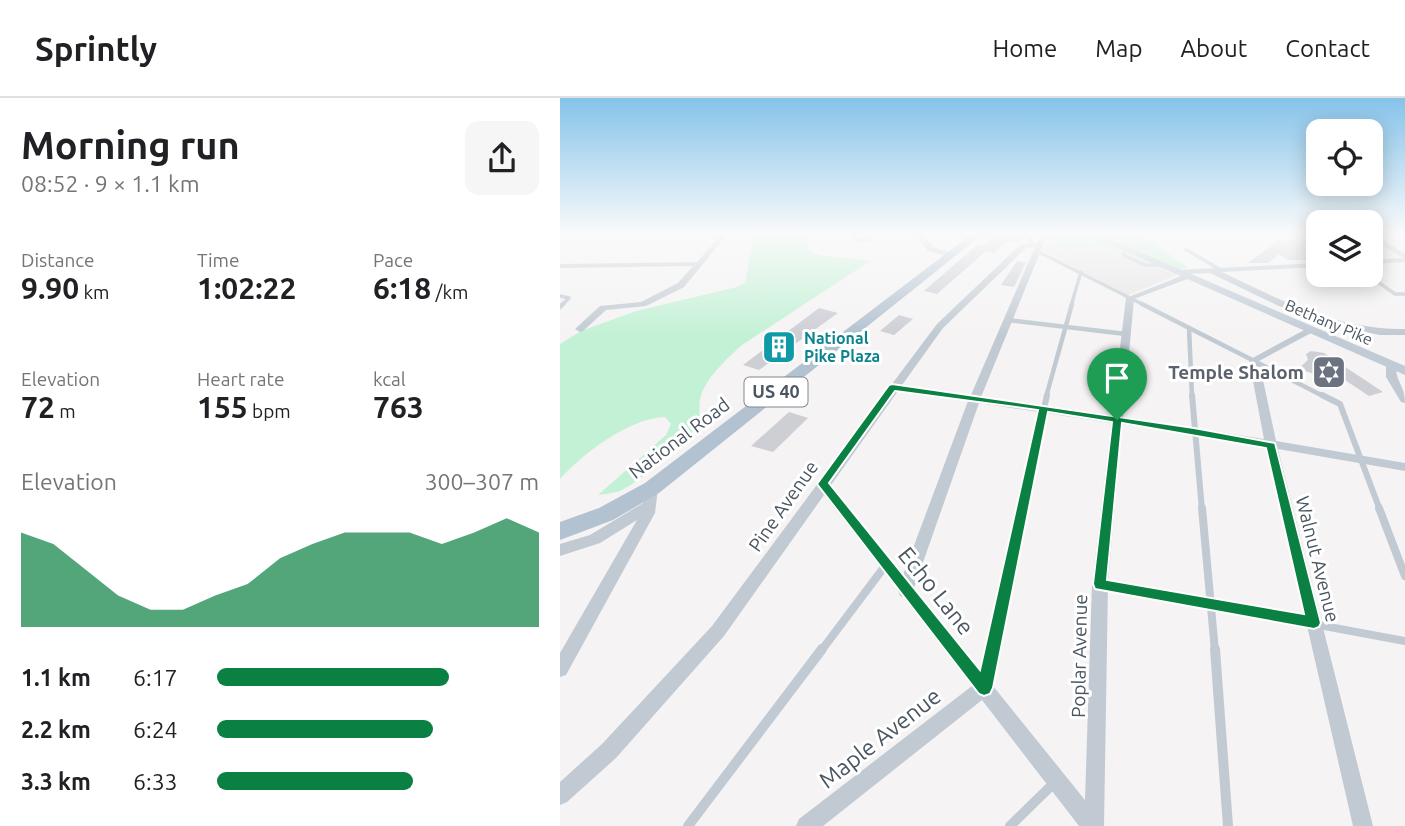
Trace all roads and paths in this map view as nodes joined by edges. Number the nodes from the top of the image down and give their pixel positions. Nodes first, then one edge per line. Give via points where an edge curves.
1 (696, 267) edge
2 (936, 267) edge
3 (1002, 267) edge
4 (1027, 267) edge
5 (1074, 267) edge
6 (1167, 267) edge
7 (1212, 267) edge
8 (1278, 267) edge
9 (1217, 270) junction
10 (1081, 272) junction
11 (1183, 274) junction
12 (1383, 286) edge
13 (1405, 294) edge
14 (560, 296) edge
15 (1130, 298) junction
16 (560, 307) edge
17 (1008, 320) junction
18 (1068, 327) junction
19 (1189, 328) junction
20 (580, 329) dead end
21 (1308, 331) junction
22 (1405, 332) edge
23 (1126, 334) junction
24 (1254, 360) junction
25 (1405, 371) edge
26 (1391, 372) junction
27 (1405, 383) edge
28 (892, 387) junction
29 (975, 398) junction
30 (1405, 400) edge
31 (1043, 408) junction
32 (1117, 420) junction
33 (1194, 431) junction
34 (1271, 445) junction
35 (1362, 461) junction
36 (1405, 467) edge
37 (823, 484) junction
38 (652, 488) junction
39 (649, 506) junction
40 (560, 531) edge
41 (560, 550) edge
42 (885, 566) junction
43 (1405, 576) edge
44 (1100, 584) junction
45 (905, 591) junction
46 (1212, 606) junction
47 (1314, 623) junction
48 (1405, 641) edge
49 (560, 669) edge
50 (984, 688) junction
51 (1057, 781) junction
52 (560, 795) edge
53 (688, 826) edge
54 (806, 826) edge
55 (1010, 826) edge
56 (1093, 826) edge
57 (1228, 826) edge
58 (1363, 826) edge

1 - 20 street via 681,285 650,302 603,308
2 - 38 main road, National Road / US 40
3 - 28 street, Pine Avenue via 940,326
4 - 17 street
5 - 10 lane
6 - 11 main road, Bethany Pike
7 - 9 lane
8 - 9 street
9 - 11 street
9 - 22 street via 1279,303 1357,329
10 - 15 lane
10 - 18 lane
11 - 15 street
11 - 21 main road, Bethany Pike
12 - 13 lane via 1395,294
14 - 16 lane via 569,298
15 - 19 lane
15 - 23 street, Poplar Avenue
17 - 18 lane
17 - 29 street
18 - 23 lane
18 - 31 lane
19 - 24 lane
19 - 33 lane
21 - 24 street
21 - 26 main road, Bethany Pike
23 - 32 street, Poplar Avenue
24 - 34 street, Walnut Avenue
24 - 35 lane via 1340,404
25 - 26 main road, Bethany Pike
26 - 27 street
26 - 30 street
28 - 29 street
28 - 37 street, Pine Avenue
29 - 31 street
29 - 45 street
31 - 32 street
31 - 50 lane
32 - 33 street
32 - 44 street, Poplar Avenue
33 - 34 street
33 - 46 lane
34 - 35 street
34 - 47 street, Walnut Avenue
35 - 36 street
35 - 43 lane
37 - 42 street, Echo Lane
37 - 52 street, Pine Avenue via 718,631 609,751
38 - 39 street
38 - 40 main road, National Road / US 40 via 606,514
39 - 41 street via 596,539
39 - 49 street
42 - 45 street, Echo Lane
42 - 53 lane
44 - 46 lane
44 - 56 street, Poplar Avenue
45 - 50 street, Echo Lane
46 - 47 lane
46 - 57 lane
47 - 48 lane
47 - 58 street, Walnut Avenue
50 - 51 street, Echo Lane
50 - 54 street, Maple Avenue
51 - 55 lane
51 - 56 street, Echo Lane

